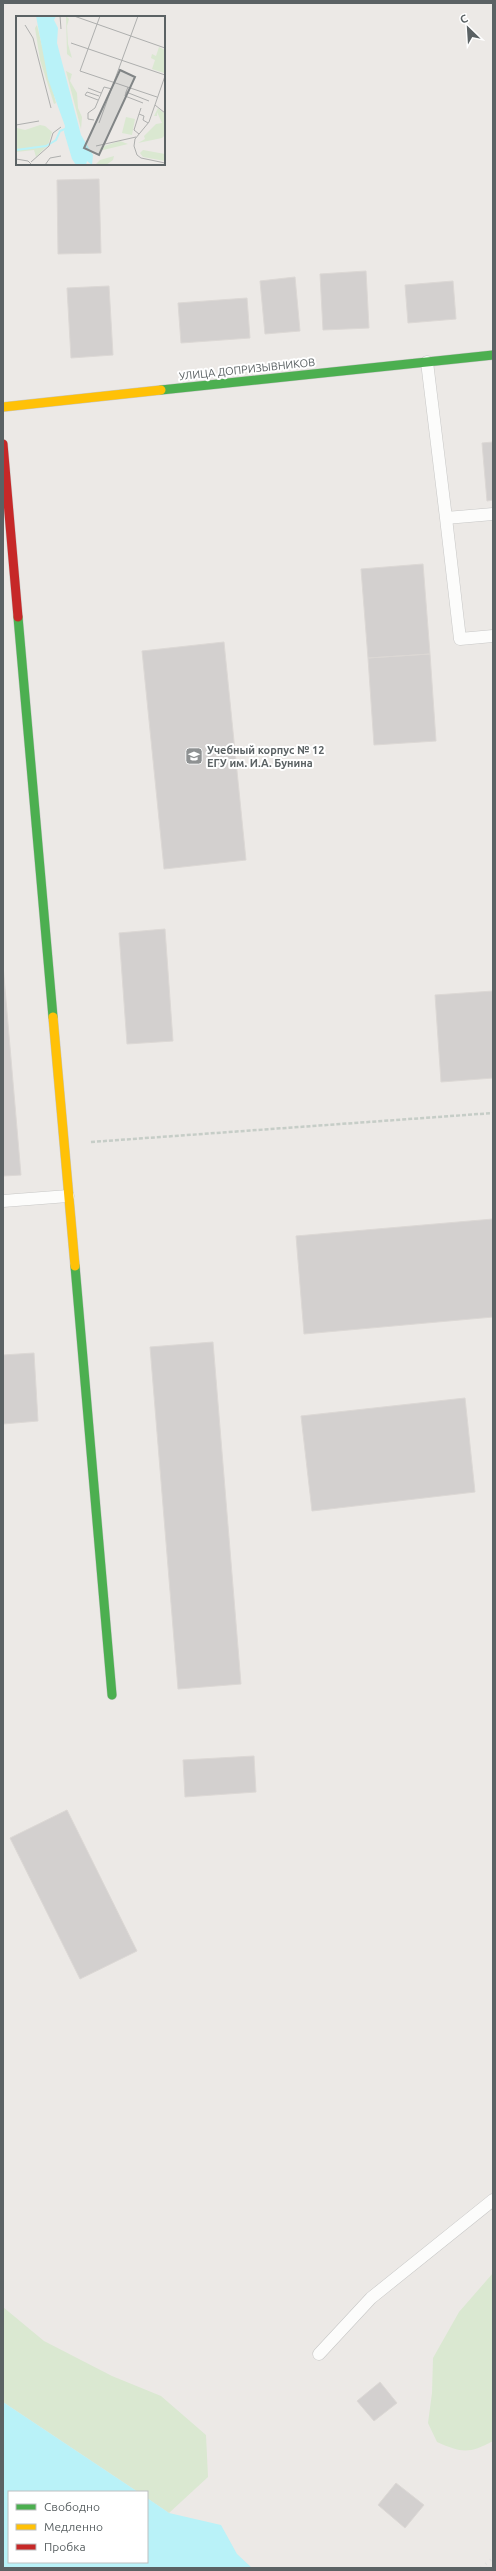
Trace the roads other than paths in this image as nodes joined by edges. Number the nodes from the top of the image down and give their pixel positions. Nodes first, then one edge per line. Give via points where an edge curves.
1 (493, 355) edge
2 (427, 362) junction
3 (3, 407) edge
4 (3, 444) edge
5 (493, 514) edge
6 (446, 518) junction
7 (16, 592) junction
8 (3, 593) edge
9 (493, 636) edge
10 (68, 1196) junction
11 (3, 1201) edge
12 (112, 1695) dead end
13 (493, 2200) edge
14 (319, 2354) dead end

1 - 2 street, УЛИЦА ДОПРИЗЫВНИКОВ
2 - 3 street, УЛИЦА ДОПРИЗЫВНИКОВ
2 - 6 lane
4 - 7 street
5 - 6 lane
6 - 9 lane via 460,639
7 - 8 lane
7 - 10 street
10 - 11 lane
10 - 12 street
13 - 14 lane via 371,2298

